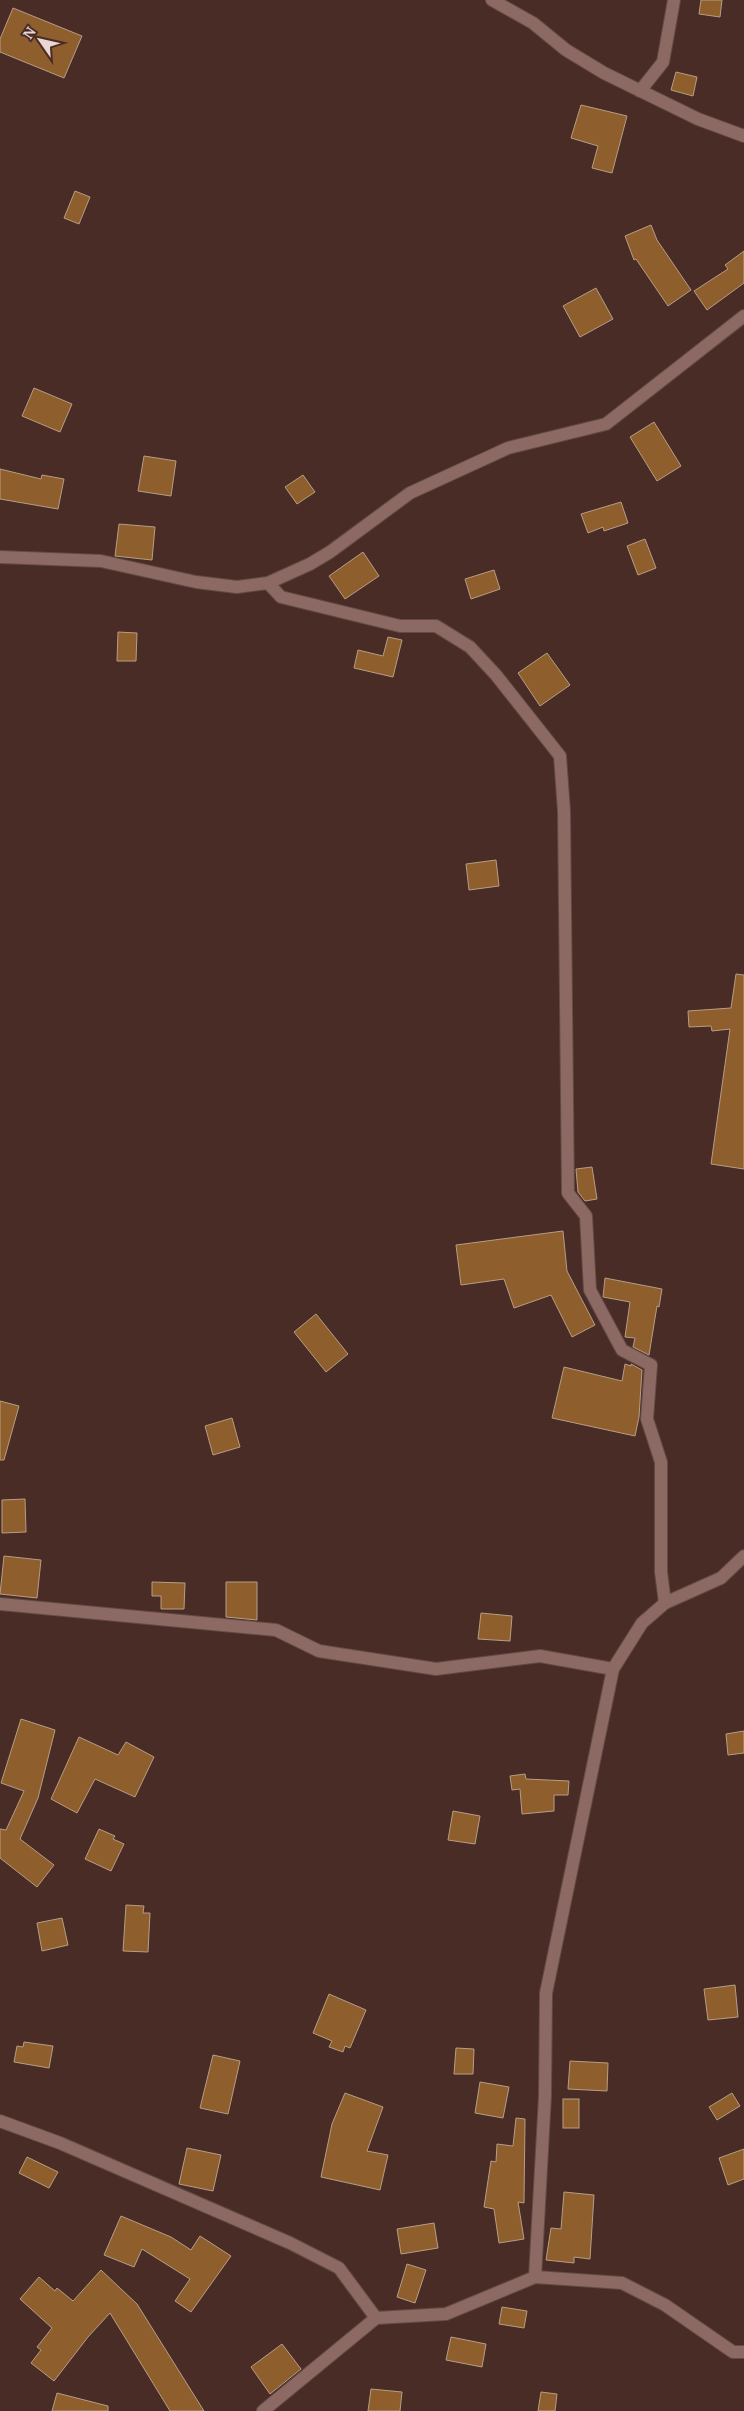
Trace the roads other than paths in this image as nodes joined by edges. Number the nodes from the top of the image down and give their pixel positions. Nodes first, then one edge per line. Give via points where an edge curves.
1 (492, 0) edge
2 (674, 0) edge
3 (640, 91) junction
4 (744, 136) edge
5 (744, 316) edge
6 (0, 557) edge
7 (268, 583) junction
8 (744, 1556) edge
9 (665, 1603) junction
10 (0, 1604) edge
11 (613, 1669) junction
12 (0, 2121) edge
13 (535, 2277) junction
14 (376, 2318) junction
15 (744, 2352) edge
16 (263, 2411) edge

1 - 3 street via 533,23 566,50
2 - 3 street via 663,62
3 - 4 street via 698,119
5 - 7 street via 606,424 508,448 410,493 330,552
6 - 7 street via 101,561 196,582 237,587
7 - 9 street via 281,597 400,626 436,626 470,647 560,756 564,811 568,1193 586,1216 590,1290 622,1350 651,1365 647,1419 661,1462 661,1572
8 - 9 street via 721,1578
9 - 11 street via 642,1623
10 - 11 street via 276,1630 319,1651 436,1669 540,1656
11 - 13 street via 546,1993 545,2096
12 - 14 street via 60,2143 290,2243 339,2268
13 - 14 street via 446,2314
13 - 15 street via 622,2283 665,2305 733,2352
14 - 16 street

